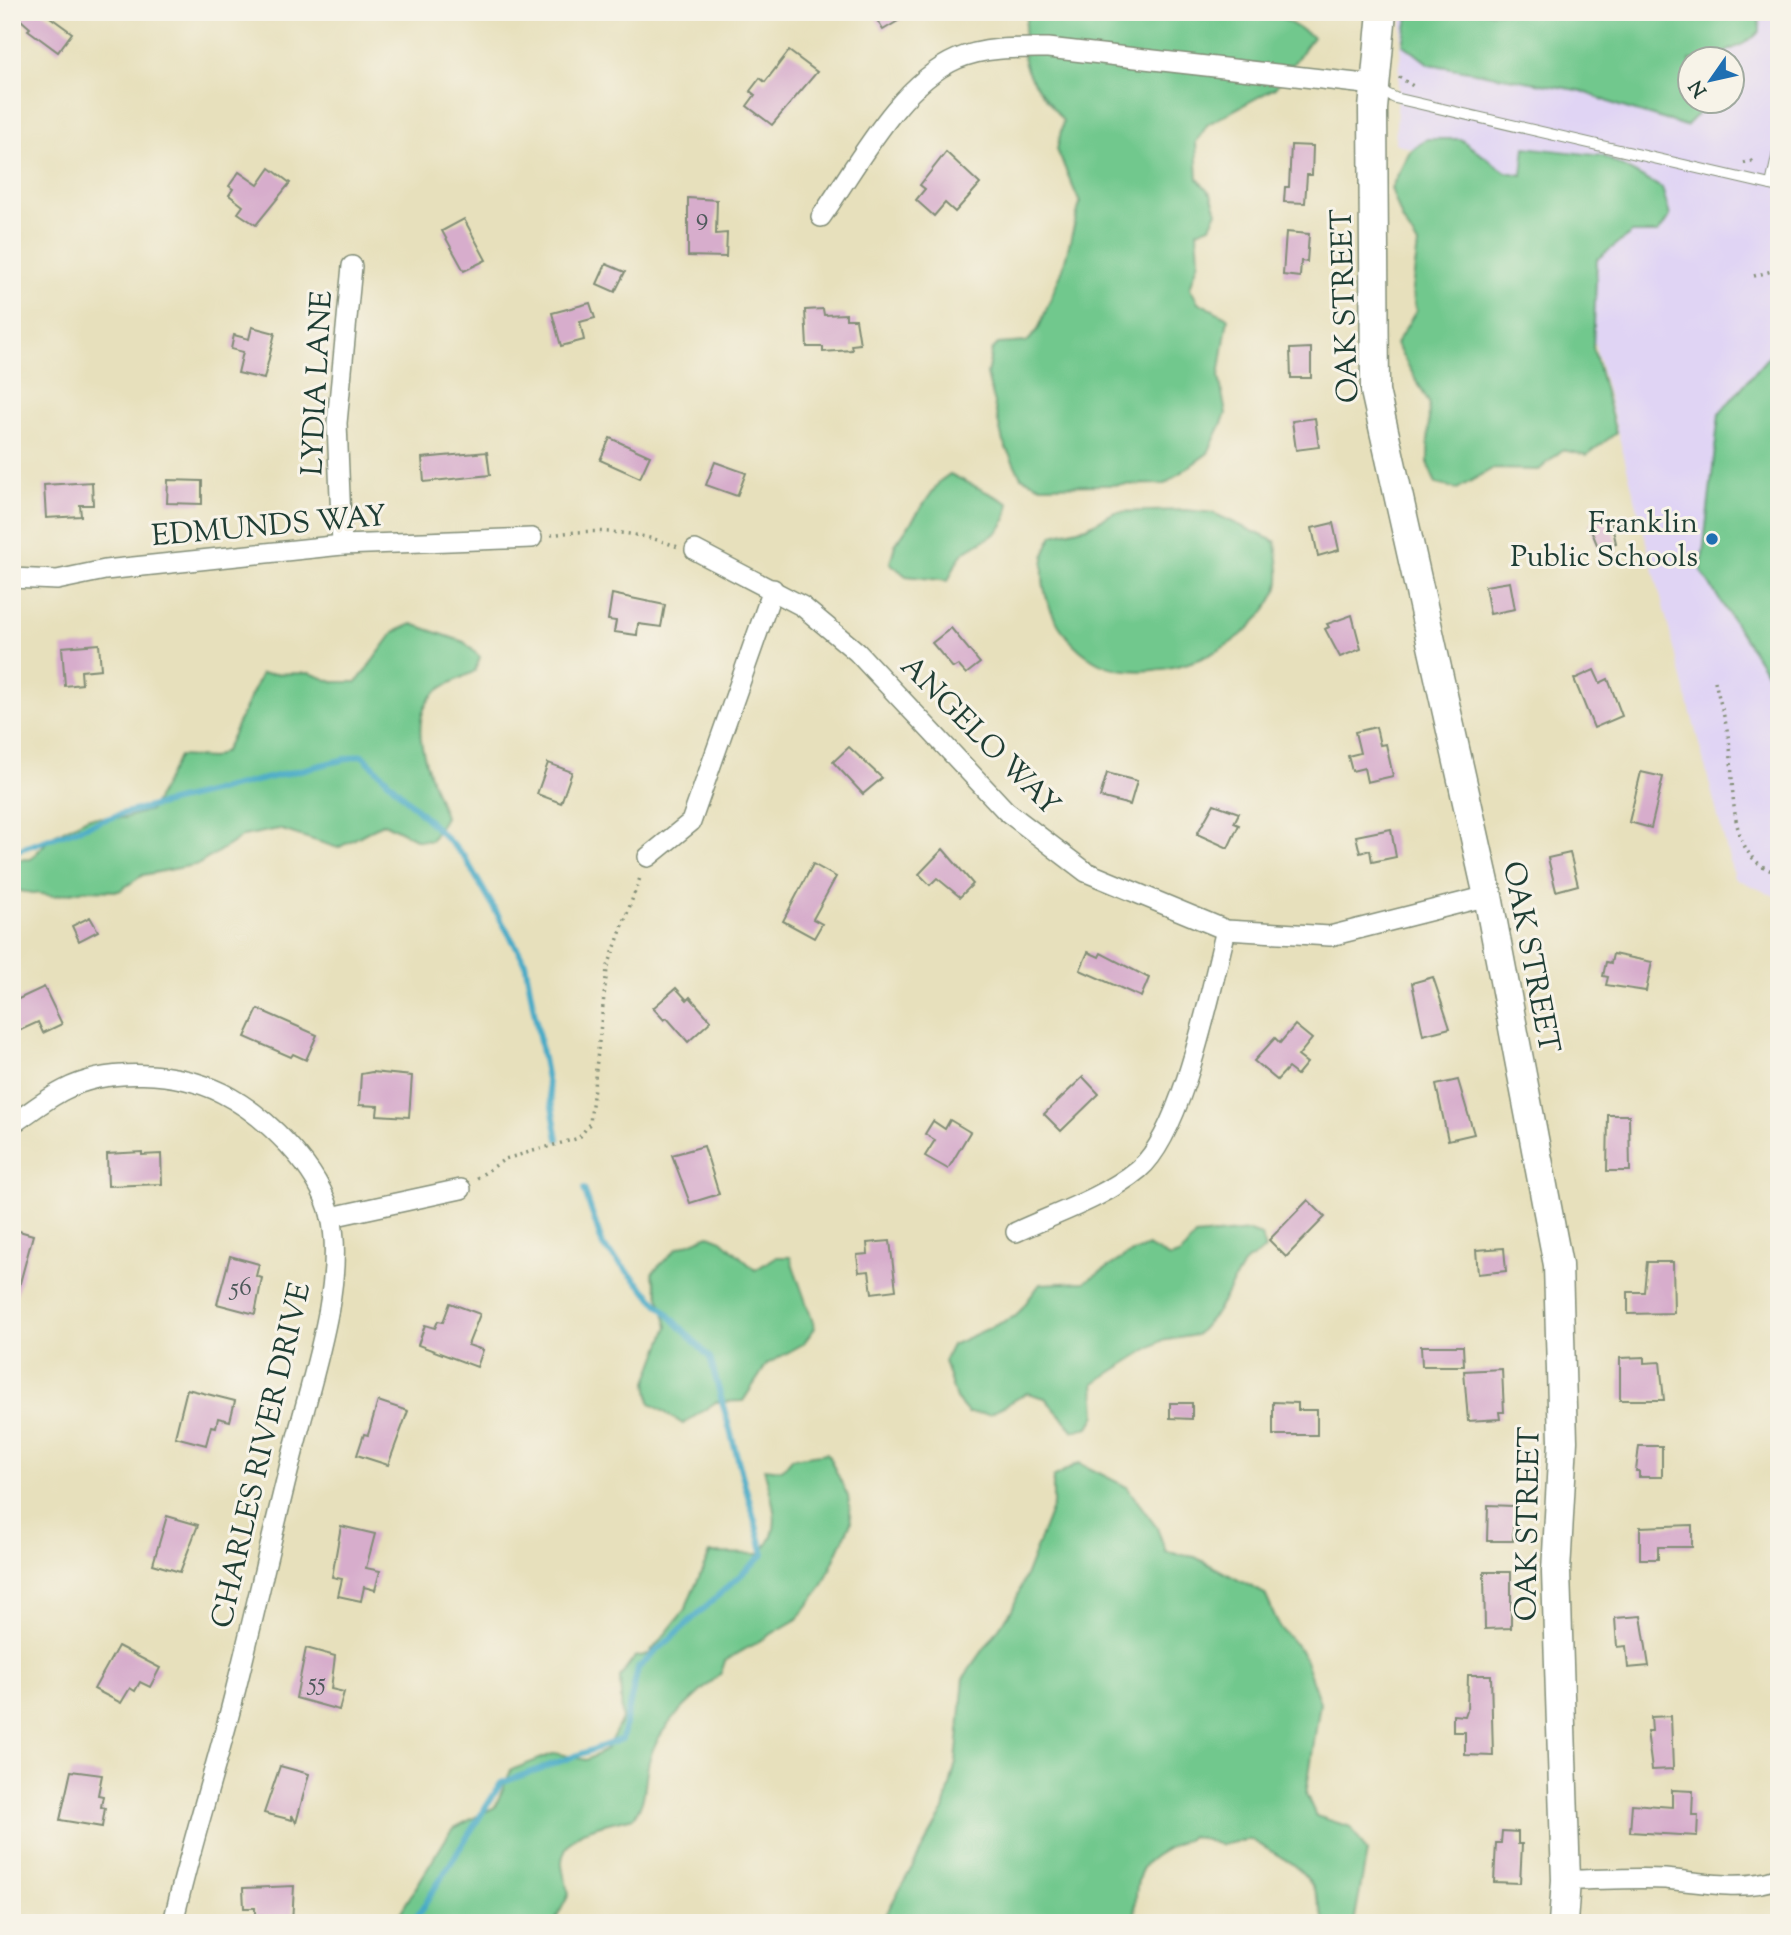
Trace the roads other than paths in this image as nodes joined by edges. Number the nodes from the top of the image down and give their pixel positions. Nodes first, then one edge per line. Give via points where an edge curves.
1 (1382, 12) edge
2 (1383, 78) junction
3 (1779, 148) edge
4 (1775, 186) edge
5 (821, 217) dead end
6 (352, 266) dead end
7 (532, 538) road end
8 (342, 545) junction
9 (695, 550) road end
10 (12, 578) edge
11 (773, 589) junction
12 (648, 857) road end
13 (1488, 896) junction
14 (1226, 930) junction
15 (12, 1124) edge
16 (461, 1189) road end
17 (331, 1217) junction
18 (1016, 1232) dead end
19 (1779, 1878) edge
20 (1566, 1880) junction
21 (173, 1923) edge
22 (1563, 1923) edge

1 - 2 main road, OAK STREET
2 - 4 lane via 1395,98
2 - 5 street via 1048,48 993,50 958,59 919,82
2 - 13 main road, OAK STREET via 1375,391
3 - 4 lane
6 - 8 street, LYDIA LANE via 337,423
7 - 8 street, EDMUNDS WAY
8 - 10 street, EDMUNDS WAY via 105,570 57,580
9 - 11 street, ANGELO WAY
11 - 12 street via 691,822
11 - 14 street, ANGELO WAY via 802,606 857,652 1006,811 1086,872
13 - 14 street, ANGELO WAY via 1331,936
13 - 20 main road, OAK STREET via 1558,1265 1563,1441 1556,1572
14 - 18 street via 1194,1057 1167,1130 1141,1168 1114,1186
15 - 17 street, CHARLES RIVER DRIVE via 65,1089 133,1074 178,1077 225,1094 280,1136 324,1196
16 - 17 street
17 - 21 street, CHARLES RIVER DRIVE via 334,1262 322,1342
19 - 20 street via 1733,1885 1663,1879
20 - 22 main road, OAK STREET

